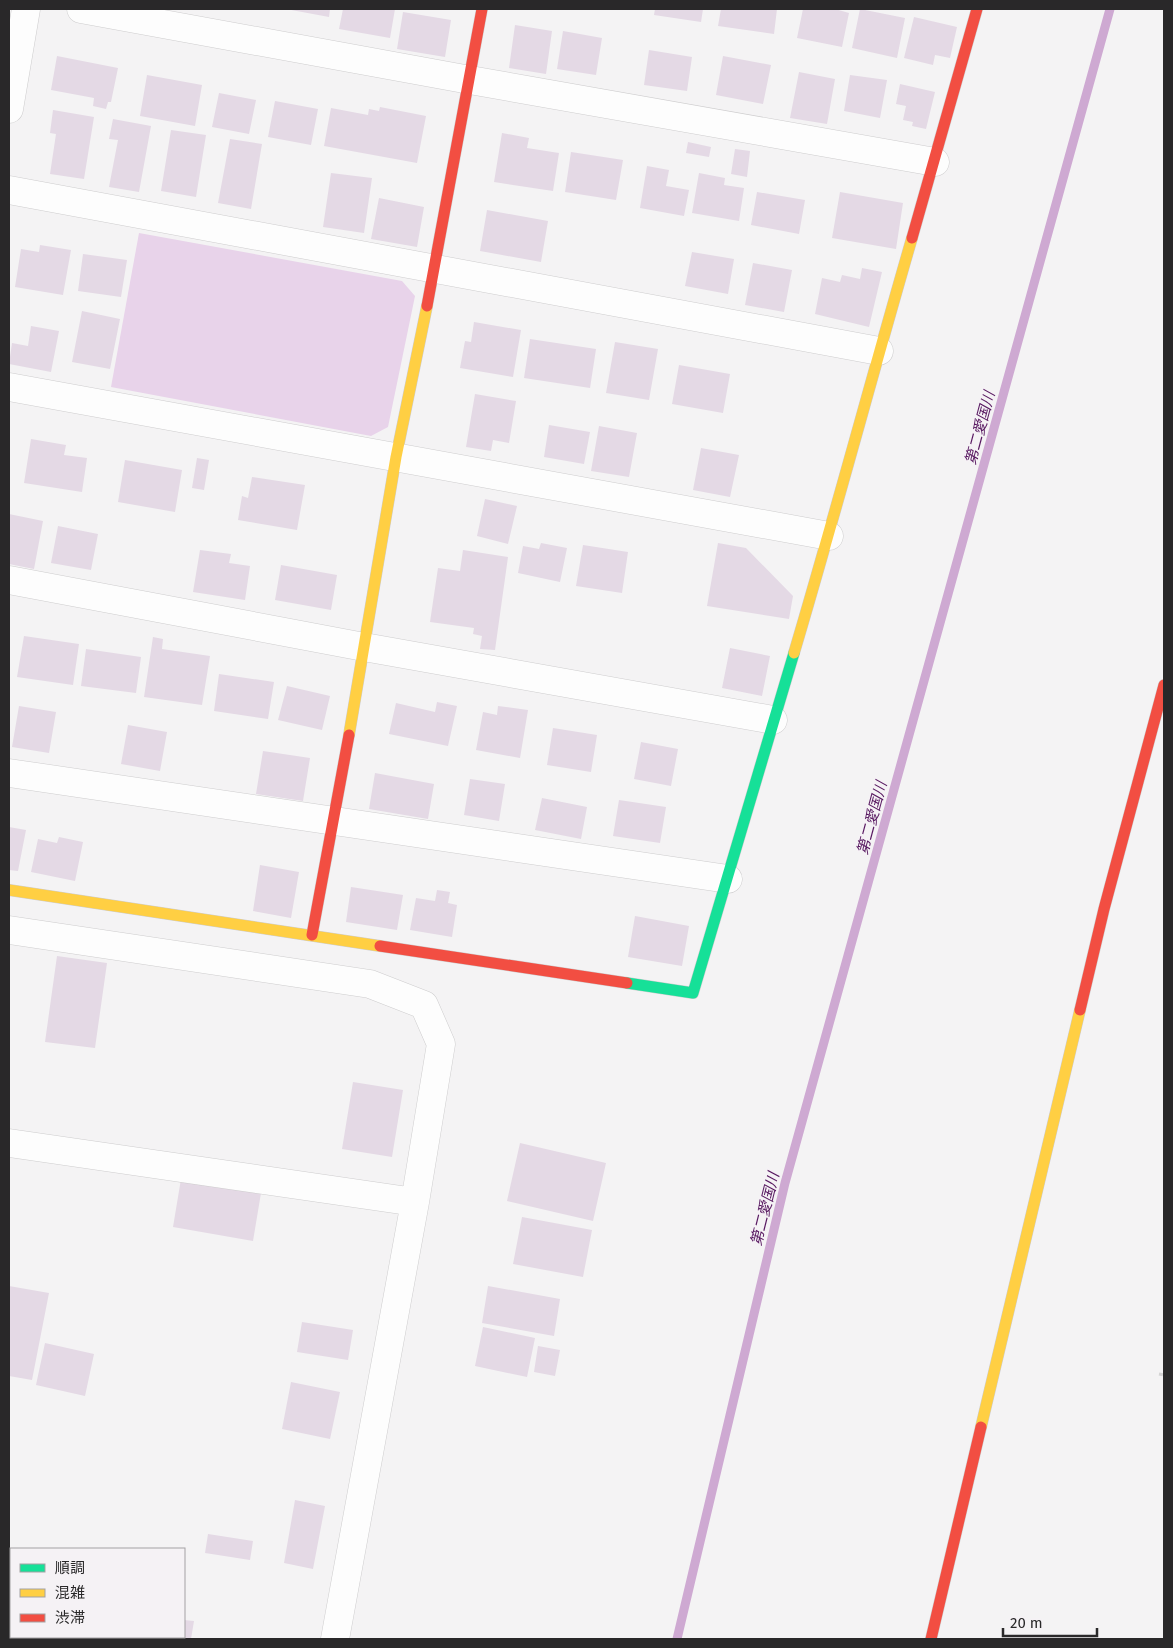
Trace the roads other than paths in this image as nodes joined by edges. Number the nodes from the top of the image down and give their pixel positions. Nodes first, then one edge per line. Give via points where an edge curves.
1 (26, 9) edge
2 (81, 9) edge
3 (482, 9) edge
4 (977, 9) edge
5 (470, 80) junction
6 (9, 109) edge
7 (935, 162) junction
8 (9, 190) edge
9 (434, 268) junction
10 (878, 351) junction
11 (9, 387) edge
12 (396, 457) junction
13 (829, 536) junction
14 (9, 580) edge
15 (364, 647) junction
16 (1164, 685) edge
17 (773, 720) junction
18 (9, 773) edge
19 (334, 822) junction
20 (728, 879) junction
21 (9, 890) edge
22 (9, 930) edge
23 (312, 935) junction
24 (9, 1143) edge
25 (415, 1202) junction
26 (336, 1639) edge
27 (931, 1639) edge

1 - 6 street
2 - 5 street
3 - 5 street
4 - 7 street
5 - 7 street
5 - 9 street
7 - 10 street
8 - 9 street
9 - 10 street
9 - 12 street
10 - 13 street
11 - 12 street
12 - 13 street
12 - 15 street
13 - 17 street
14 - 15 street
15 - 17 street
15 - 19 street
16 - 27 street via 1104,909
17 - 20 street
18 - 19 street
19 - 20 street
19 - 23 street
20 - 23 street via 693,992
21 - 23 street
22 - 25 street via 370,984 424,1005 441,1044
24 - 25 street
25 - 26 street

